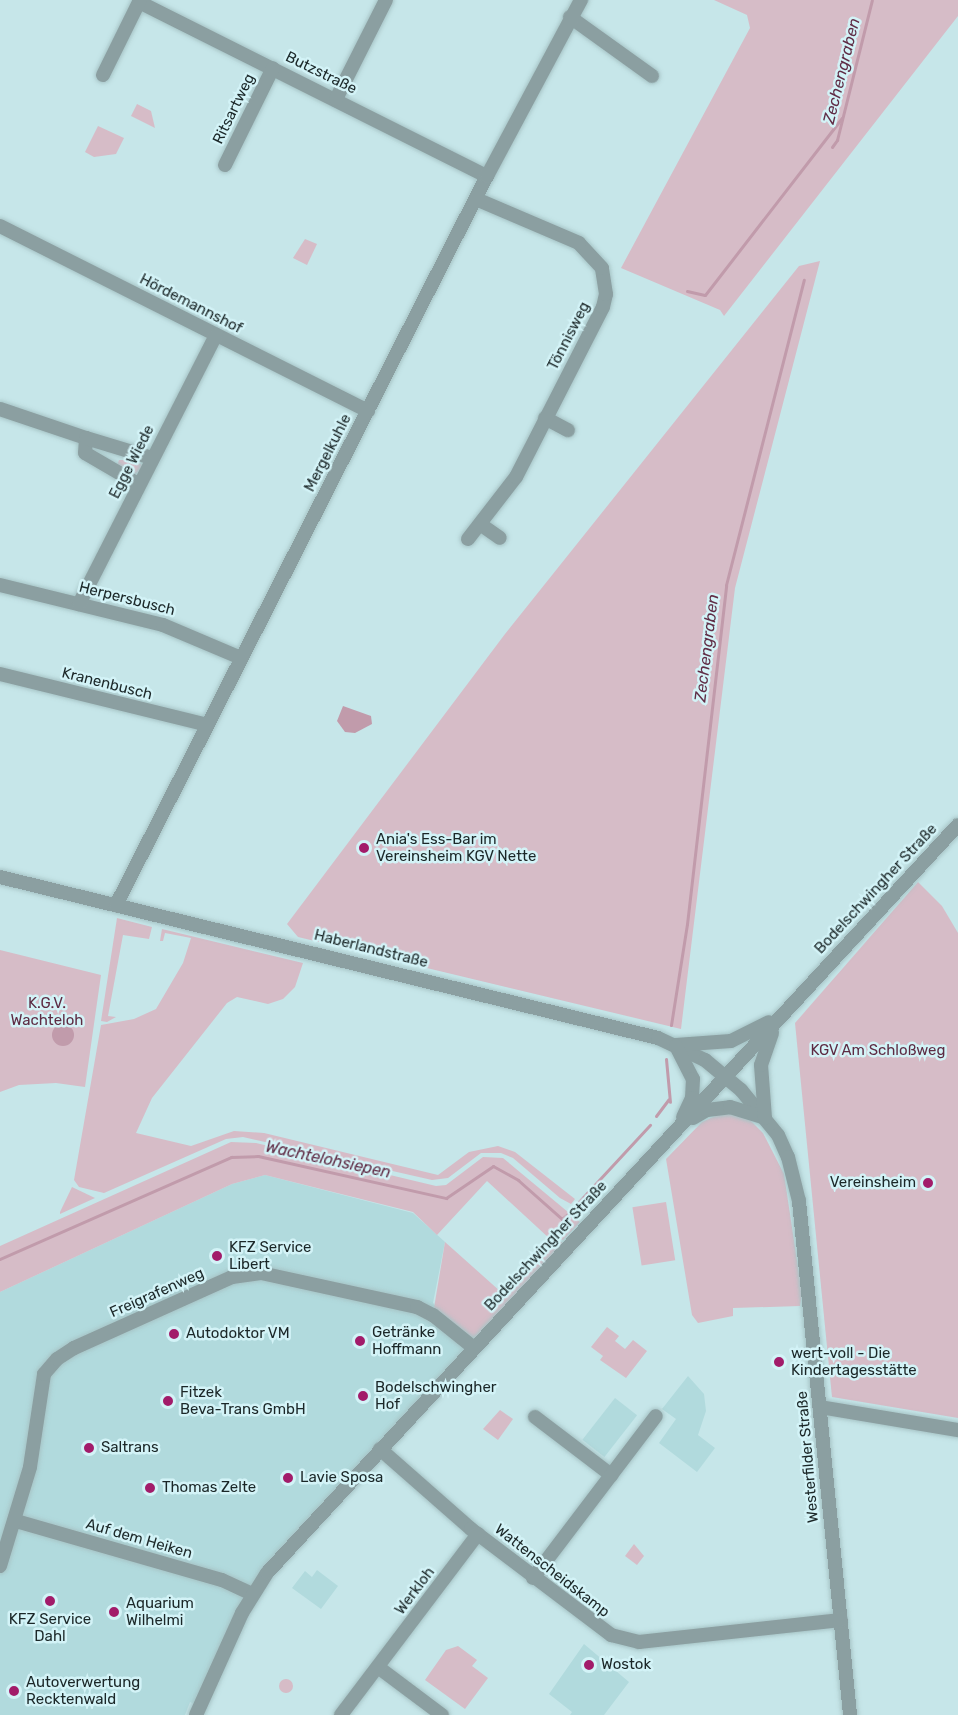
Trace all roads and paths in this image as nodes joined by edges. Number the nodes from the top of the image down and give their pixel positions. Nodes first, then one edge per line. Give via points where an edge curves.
1 (386, 0) edge
2 (581, 0) edge
3 (140, 1) edge
4 (570, 17) junction
5 (273, 68) junction
6 (103, 75) dead end
7 (652, 76) dead end
8 (336, 99) junction
9 (225, 165) dead end
10 (487, 176) junction
11 (476, 199) junction
12 (0, 226) edge
13 (216, 336) junction
14 (0, 409) edge
15 (368, 411) junction
16 (545, 418) junction
17 (568, 430) dead end
18 (86, 438) junction
19 (152, 458) junction
20 (138, 484) junction
21 (480, 524) junction
22 (500, 538) dead end
23 (468, 539) dead end
24 (0, 585) edge
25 (79, 604) junction
26 (241, 658) junction
27 (0, 674) edge
28 (207, 725) junction
29 (958, 825) edge
30 (0, 877) edge
31 (116, 905) junction
32 (782, 1014) junction
33 (674, 1045) junction
34 (726, 1075) junction
35 (765, 1118) junction
36 (678, 1127) junction
37 (474, 1348) junction
38 (820, 1407) junction
39 (656, 1416) dead end
40 (535, 1417) dead end
41 (958, 1431) edge
42 (380, 1449) junction
43 (611, 1475) junction
44 (16, 1521) junction
45 (478, 1534) junction
46 (0, 1566) edge
47 (533, 1578) junction
48 (252, 1594) junction
49 (841, 1620) junction
50 (378, 1667) junction
51 (196, 1715) edge
52 (341, 1715) edge
53 (442, 1715) edge
54 (849, 1715) edge

1 - 8 street
2 - 4 street, Mergelkuhle
3 - 5 street, Butzstraße
3 - 6 street, Butzstraße
4 - 7 street
4 - 10 street, Mergelkuhle
5 - 8 street, Butzstraße
5 - 9 street, Ritsartweg
8 - 10 street, Butzstraße
10 - 11 street, Mergelkuhle
11 - 15 street, Mergelkuhle
11 - 16 street, Tönnisweg via 579,243 602,268 606,284 603,307
12 - 13 street, Hördemannshof
13 - 15 street, Hördemannshof
13 - 19 street, Egge Wiede
14 - 18 street
15 - 26 street, Mergelkuhle
16 - 17 street
16 - 21 street, Tönnisweg via 516,477
18 - 19 street
18 - 20 street via 85,453
19 - 20 street, Egge Wiede
20 - 25 street, Egge Wiede
21 - 22 street
21 - 23 street, Tönnisweg
24 - 25 street, Herpersbusch
25 - 26 street, Herpersbusch via 184,631
26 - 28 street, Mergelkuhle
27 - 28 street, Kranenbusch
28 - 31 street, Mergelkuhle
29 - 32 street, Bodelschwingher Straße
30 - 31 street, Haberlandstraße
31 - 33 street, Haberlandstraße via 360,963
32 - 33 street via 731,1041
32 - 34 street, Bodelschwingher Straße
32 - 35 street via 765,1046 761,1065
33 - 34 street, Haberlandstraße
33 - 36 street via 693,1079 692,1098
34 - 35 street, Westerfilder Straße
34 - 36 street, Bodelschwingher Straße
35 - 36 street via 737,1108 718,1107
35 - 38 street, Westerfilder Straße via 788,1157 799,1201
36 - 37 street, Bodelschwingher Straße
37 - 42 street, Bodelschwingher Straße
37 - 44 street, Freigrafenweg via 417,1307 288,1276 258,1273 232,1277 57,1359 44,1374 30,1467
38 - 41 street
38 - 49 street, Westerfilder Straße
39 - 43 street
40 - 43 street
42 - 45 street, Wattenscheidskamp
42 - 48 street, Bodelschwingher Straße
43 - 47 street
44 - 46 street, Freigrafenweg
44 - 48 street, Auf dem Heiken via 222,1580
45 - 47 street, Wattenscheidskamp
45 - 50 street, Werkloh
47 - 49 street, Wattenscheidskamp via 596,1626 632,1641
48 - 51 street, Bodelschwingher Straße
49 - 54 street, Westerfilder Straße
50 - 52 street, Werkloh
50 - 53 street

